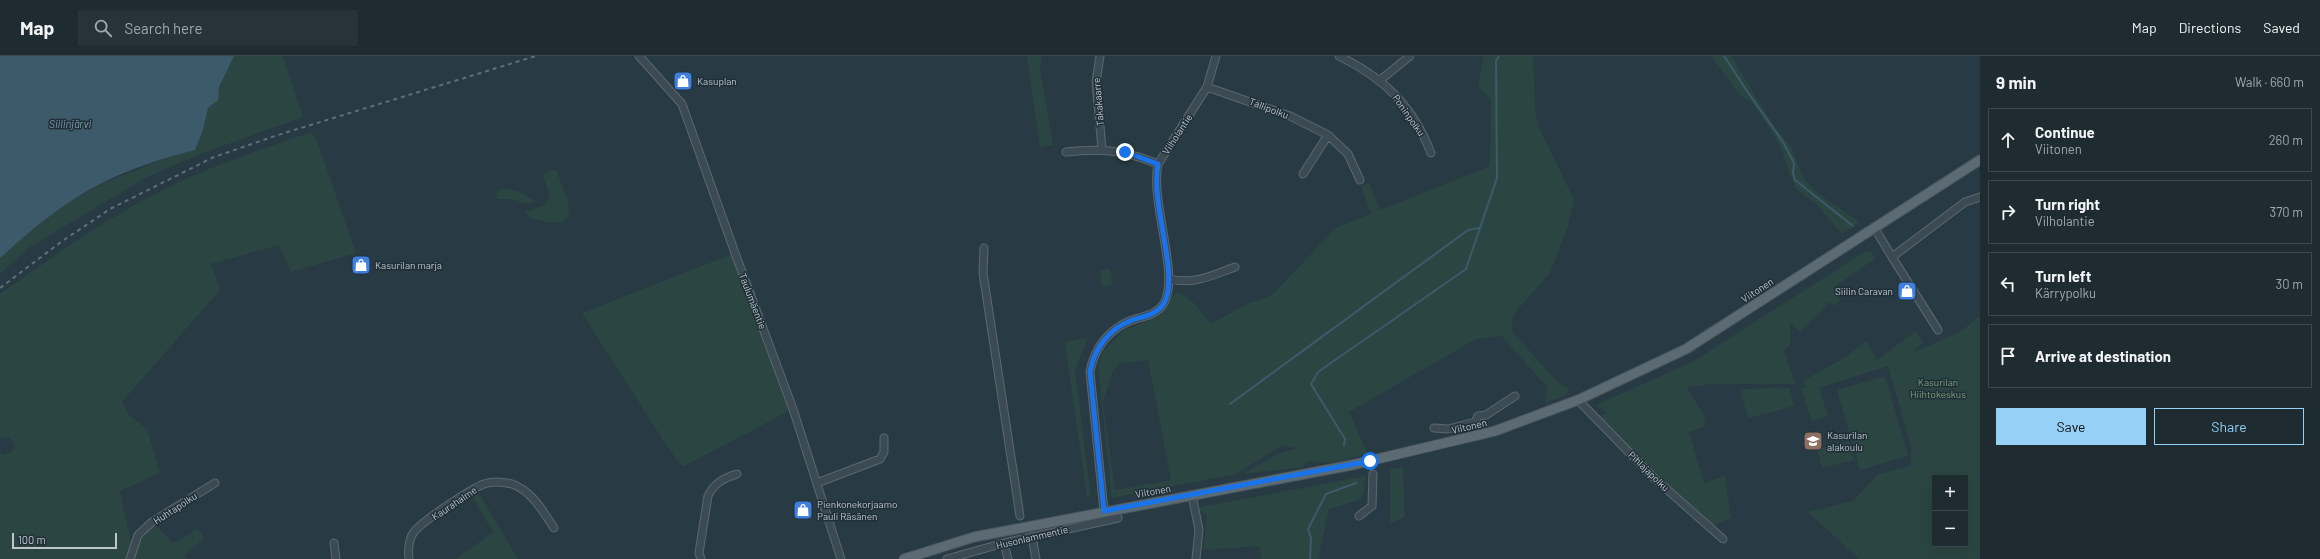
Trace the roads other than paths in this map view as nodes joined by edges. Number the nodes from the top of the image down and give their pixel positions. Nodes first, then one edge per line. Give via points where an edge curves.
1 (640, 56) edge
2 (1100, 56) edge
3 (1216, 56) edge
4 (1339, 56) edge
5 (1410, 56) edge
6 (1379, 81) junction
7 (1208, 87) junction
8 (1328, 135) junction
9 (1102, 149) junction
10 (1066, 152) dead end
11 (1431, 153) dead end
12 (1980, 160) edge
13 (1158, 164) junction
14 (1303, 174) dead end
15 (1360, 180) dead end
16 (1980, 197) edge
17 (1874, 227) junction
18 (984, 248) dead end
19 (1892, 257) junction
20 (1235, 267) dead end
21 (1170, 279) junction
22 (1938, 330) dead end
23 (1515, 396) dead end
24 (1578, 400) junction
25 (1475, 422) junction
26 (1434, 428) dead end
27 (1481, 435) junction
28 (884, 438) dead end
29 (737, 474) dead end
30 (1373, 474) dead end
31 (215, 483) dead end
32 (817, 483) junction
33 (1192, 495) junction
34 (1104, 511) junction
35 (1020, 516) dead end
36 (1359, 516) dead end
37 (1118, 518) dead end
38 (554, 528) dead end
39 (1032, 536) junction
40 (1723, 539) dead end
41 (334, 543) dead end
42 (1004, 543) junction
43 (130, 559) edge
44 (336, 559) edge
45 (409, 559) edge
46 (701, 559) edge
47 (841, 559) edge
48 (904, 559) edge
49 (949, 559) edge
50 (1008, 559) edge
51 (1036, 559) edge
52 (1196, 559) edge

1 - 32 street, Taulumäentie via 682,104 793,409
2 - 9 street, Takakaarre via 1096,82
3 - 7 street, Vilholantie
4 - 6 street, Poninpolku
5 - 6 street
6 - 11 street, Poninpolku via 1393,92 1410,113 1424,135
7 - 8 street, Tallipolku via 1290,116
7 - 13 street, Vilholantie
8 - 14 street
8 - 15 street, Tallipolku via 1348,154
9 - 10 street
9 - 13 street via 1125,152
12 - 17 main road, Viitonen
13 - 21 street, Vilholantie via 1157,195
16 - 19 street via 1965,202
17 - 19 street
17 - 24 main road, Viitonen via 1686,349
18 - 35 street via 982,273
19 - 22 street
20 - 21 street via 1195,281 1181,282
21 - 34 street, Vilholantie via 1164,303 1158,310 1114,330 1093,356 1090,372
23 - 25 street via 1486,415 1478,416
24 - 27 main road, Viitonen
24 - 40 street, Pihlajapolku via 1654,478
25 - 26 street via 1448,429
25 - 27 street
27 - 33 main road, Viitonen via 1352,465
28 - 32 street via 884,452 880,459
29 - 46 street via 723,478 712,488 708,496 699,553
30 - 36 street via 1372,506
31 - 43 street, Huhtapolku via 152,522 138,535
32 - 47 street, Taulumäentie
33 - 34 main road, Viitonen
33 - 52 street via 1199,530
34 - 48 main road, Viitonen via 974,537
37 - 39 street, Husonlammentie
38 - 45 street, Kaurahalme via 537,502 523,489 504,483 485,483 415,530 409,546
39 - 42 street, Husonlammentie
39 - 51 street
41 - 44 street
42 - 49 street, Husonlammentie
42 - 50 street

